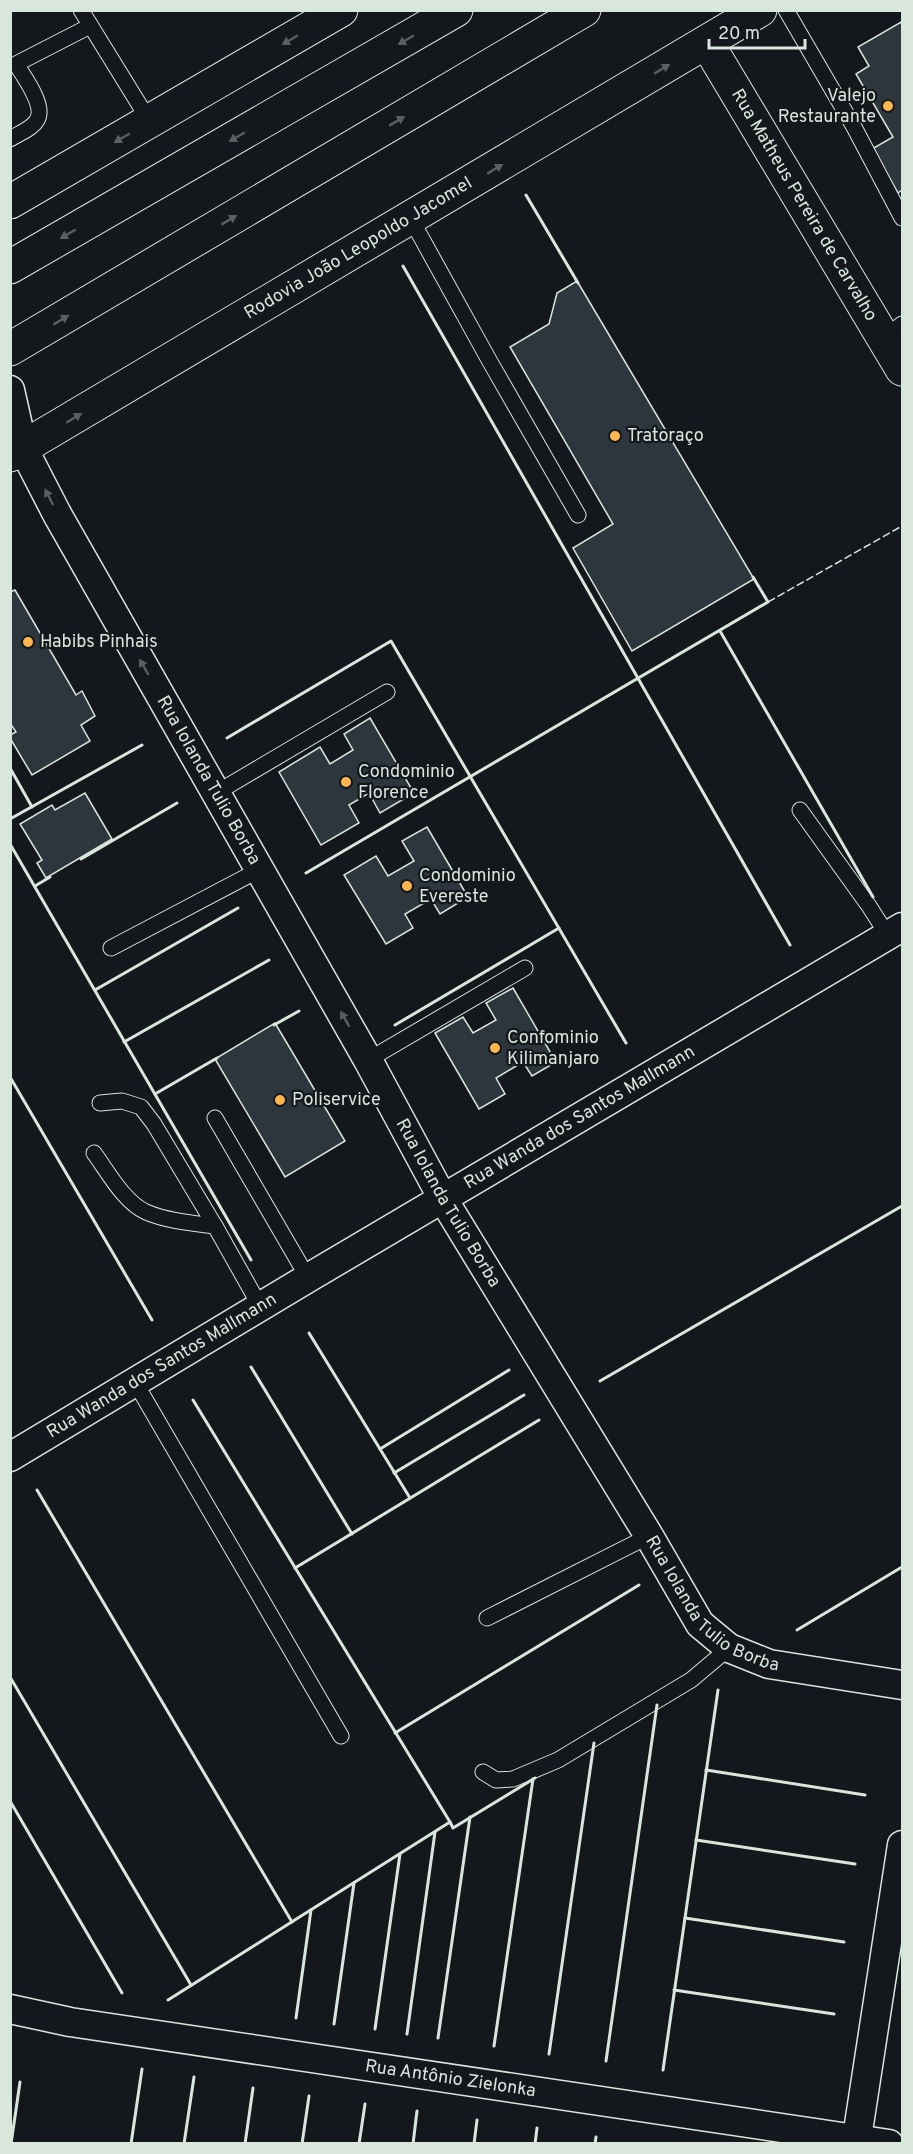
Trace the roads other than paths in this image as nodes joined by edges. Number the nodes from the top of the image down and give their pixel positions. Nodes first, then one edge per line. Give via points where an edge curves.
1 (81, 10) edge
2 (341, 10) edge
3 (456, 10) edge
4 (584, 10) edge
5 (760, 10) edge
6 (786, 10) edge
7 (90, 26) junction
8 (706, 43) junction
9 (150, 122) junction
10 (10, 139) edge
11 (10, 202) edge
12 (903, 218) edge
13 (411, 219) junction
14 (10, 267) edge
15 (893, 331) edge
16 (10, 350) edge
17 (903, 369) edge
18 (10, 390) edge
19 (17, 452) edge
20 (578, 515) dead end
21 (387, 692) dead end
22 (216, 793) junction
23 (800, 810) dead end
24 (259, 870) junction
25 (895, 932) edge
26 (111, 948) dead end
27 (525, 968) dead end
28 (368, 1060) junction
29 (100, 1103) dead end
30 (215, 1118) dead end
31 (94, 1153) dead end
32 (443, 1199) junction
33 (215, 1226) junction
34 (308, 1278) junction
35 (260, 1306) junction
36 (135, 1382) junction
37 (10, 1457) edge
38 (649, 1536) junction
39 (487, 1618) dead end
40 (729, 1648) junction
41 (903, 1685) edge
42 (341, 1737) dead end
43 (483, 1772) dead end
44 (903, 1845) edge
45 (10, 2009) edge
46 (856, 2141) edge
47 (889, 2144) edge

1 - 7 lane
2 -> 9 main road
3 -> 14 main road
16 -> 4 main road
5 - 8 main road, Rodovia João Leopoldo Jacomel
6 - 12 lane
7 - 9 lane
7 - 10 lane via 16,64 41,112 36,122
13 -> 8 main road, Rodovia João Leopoldo Jacomel
8 - 15 main road, Rua Matheus Pereira de Carvalho
9 -> 11 main road
19 -> 13 main road, Rodovia João Leopoldo Jacomel
13 - 20 lane
15 - 17 main road, Rua Matheus Pereira de Carvalho
18 - 19 street, Rua Iolanda Tulio Borba
22 -> 19 street, Rua Iolanda Tulio Borba via 57,514
21 - 22 lane
22 - 24 street, Rua Iolanda Tulio Borba
23 - 25 lane via 869,906
24 - 26 lane
28 -> 24 street, Rua Iolanda Tulio Borba
25 - 32 street, Rua Wanda dos Santos Mallmann
27 - 28 lane
28 - 32 street, Rua Iolanda Tulio Borba
29 - 33 lane via 122,1101 141,1107
30 - 34 lane
31 - 33 lane via 119,1189 145,1211
32 - 34 street, Rua Wanda dos Santos Mallmann
32 - 38 street, Rua Iolanda Tulio Borba
33 - 35 lane
34 - 35 street, Rua Wanda dos Santos Mallmann
35 - 36 street, Rua Wanda dos Santos Mallmann
36 - 37 street, Rua Wanda dos Santos Mallmann
36 - 42 lane
38 - 39 lane
38 - 40 street, Rua Iolanda Tulio Borba via 700,1624
40 - 41 street, Rua Iolanda Tulio Borba via 769,1664
40 - 43 lane via 691,1680 558,1760 513,1779 496,1780
44 - 46 street
45 - 46 street, Rua Antônio Zielonka via 70,2022
46 - 47 street, Rua Antônio Zielonka

